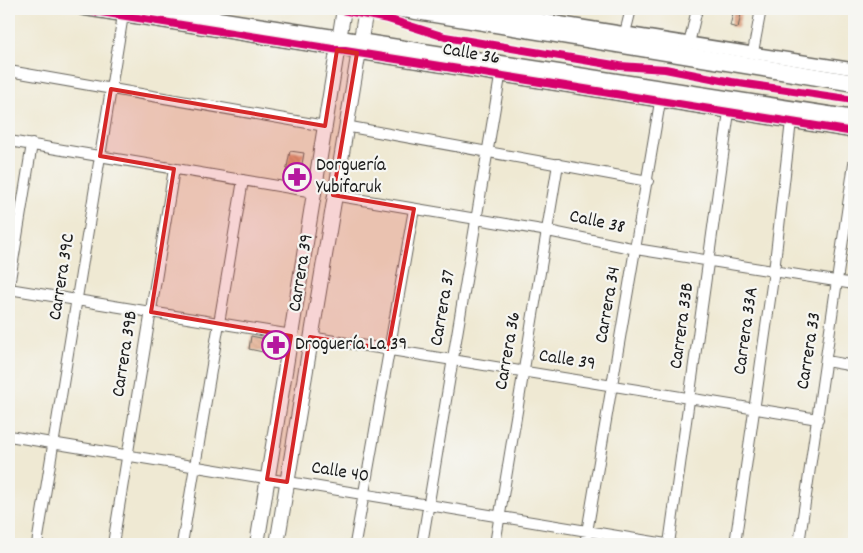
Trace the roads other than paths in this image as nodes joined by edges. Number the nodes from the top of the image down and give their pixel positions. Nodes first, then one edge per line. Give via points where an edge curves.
1 (82, 9) edge
2 (148, 9) edge
3 (187, 9) edge
4 (344, 9) edge
5 (366, 9) edge
6 (404, 9) edge
7 (475, 9) edge
8 (631, 9) edge
9 (697, 9) edge
10 (761, 9) edge
11 (534, 14) edge
12 (124, 16) junction
13 (267, 33) junction
14 (626, 33) junction
15 (380, 38) dead end
16 (339, 40) junction
17 (359, 44) junction
18 (690, 44) junction
19 (753, 52) junction
20 (440, 61) junction
21 (854, 69) edge
22 (9, 71) edge
23 (500, 77) junction
24 (854, 83) edge
25 (111, 89) junction
26 (854, 89) edge
27 (660, 102) junction
28 (729, 112) junction
29 (854, 119) edge
30 (791, 121) junction
31 (325, 126) junction
32 (345, 126) junction
33 (854, 132) edge
34 (9, 141) edge
35 (32, 144) junction
36 (488, 152) junction
37 (100, 156) junction
38 (854, 163) edge
39 (558, 164) junction
40 (174, 168) junction
41 (244, 180) junction
42 (648, 181) junction
43 (314, 192) junction
44 (333, 195) junction
45 (414, 210) junction
46 (477, 220) junction
47 (548, 231) junction
48 (636, 249) junction
49 (710, 260) junction
50 (774, 271) junction
51 (839, 282) junction
52 (854, 284) edge
53 (9, 288) edge
54 (76, 300) junction
55 (151, 312) junction
56 (219, 324) junction
57 (292, 336) junction
58 (310, 336) junction
59 (388, 349) junction
60 (453, 360) junction
61 (826, 361) junction
62 (854, 366) edge
63 (524, 371) junction
64 (612, 386) junction
65 (690, 399) junction
66 (754, 409) junction
67 (818, 420) junction
68 (9, 436) edge
69 (53, 443) junction
70 (127, 455) junction
71 (195, 467) junction
72 (268, 479) junction
73 (287, 482) junction
74 (363, 494) junction
75 (428, 505) junction
76 (499, 517) junction
77 (587, 531) junction
78 (37, 544) edge
79 (113, 544) edge
80 (182, 544) edge
81 (257, 544) edge
82 (277, 544) edge
83 (354, 544) edge
84 (422, 544) edge
85 (495, 544) edge
86 (585, 544) edge
87 (667, 544) edge
88 (735, 544) edge
89 (799, 544) edge

1 - 12 street
2 - 13 highway
3 - 16 lane
4 - 16 main road, Carrera 39
5 - 17 main road, Carrera 39
5 - 26 lane
6 - 24 highway
7 - 11 street
8 - 14 street
9 - 18 street
10 - 19 street
11 - 14 street
12 - 13 street
12 - 25 street, Carrera 39C
13 - 16 highway
14 - 18 street
15 - 17 lane
16 - 17 highway
16 - 31 main road, Carrera 39
17 - 20 highway
17 - 32 main road, Carrera 39
18 - 19 street
19 - 21 street
20 - 23 street, Calle 36
20 - 29 highway
22 - 25 street
23 - 27 street, Calle 36
23 - 36 street, Carrera 37
25 - 31 street
25 - 37 street, Carrera 39C
27 - 28 street, Calle 36
27 - 42 street, Carrera 34
28 - 30 street, Calle 36
28 - 49 street, Carrera 33B
30 - 33 street, Calle 36
30 - 50 street, Carrera 33A
31 - 43 main road, Carrera 39
32 - 36 street
32 - 44 main road, Carrera 39
34 - 35 street
35 - 37 street
35 - 53 street
36 - 39 street
36 - 46 street, Carrera 37
37 - 40 street
37 - 54 street, Carrera 39C
38 - 51 street, Carrera 33
39 - 42 street
39 - 47 street, Carrera 36
40 - 41 street
40 - 55 street, Carrera 39B
41 - 43 street
41 - 56 street
42 - 48 street, Carrera 34
43 - 57 main road, Carrera 39
44 - 45 street, Calle 38
44 - 58 main road, Carrera 39
45 - 46 street, Calle 38
45 - 59 street
46 - 47 street, Calle 38
46 - 60 street, Carrera 37
47 - 48 street, Calle 38
47 - 63 street, Carrera 36
48 - 49 street, Calle 38
48 - 64 street, Carrera 34
49 - 50 street, Calle 38
49 - 65 street, Carrera 33B
50 - 51 street, Calle 38
50 - 66 street, Carrera 33A
51 - 52 street, Calle 38
51 - 61 street, Carrera 33
53 - 54 street
54 - 55 street
54 - 69 street, Carrera 39C
55 - 56 street
55 - 70 street, Carrera 39B
56 - 57 street
56 - 71 street
57 - 72 main road, Carrera 39
58 - 59 street, Calle 39
58 - 73 main road, Carrera 39
59 - 60 street, Calle 39
59 - 74 street
60 - 63 street, Calle 39
60 - 75 street, Carrera 37
61 - 62 street
61 - 67 street, Carrera 33
63 - 64 street, Calle 39
63 - 76 street, Carrera 36
64 - 65 street, Calle 39
64 - 77 street, Carrera 34
65 - 66 street, Calle 39
65 - 87 street, Carrera 33B
66 - 67 street, Calle 39
66 - 88 street, Carrera 33A
67 - 89 street, Carrera 33
68 - 69 street, Calle 40
69 - 70 street, Calle 40
69 - 78 street, Carrera 39C
70 - 71 street, Calle 40
70 - 79 street, Carrera 39B
71 - 72 street, Calle 40
71 - 80 street
72 - 73 street, Calle 40
72 - 81 main road, Carrera 39
73 - 74 street, Calle 40
73 - 82 main road, Carrera 39
74 - 75 street, Calle 40
74 - 83 street
75 - 76 street, Calle 40
75 - 84 street, Carrera 37
76 - 77 street, Calle 40
76 - 85 street, Carrera 36
77 - 86 street, Carrera 34
77 - 87 street, Calle 40

